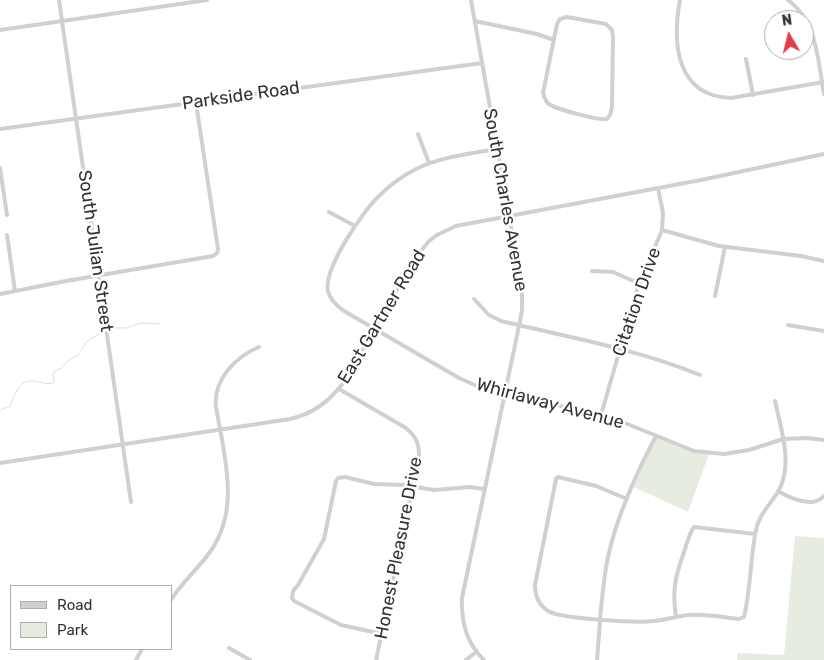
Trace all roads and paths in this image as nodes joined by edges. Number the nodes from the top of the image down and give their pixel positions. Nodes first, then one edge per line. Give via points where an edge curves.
1 (59, 0) edge
2 (207, 0) edge
3 (471, 0) edge
4 (680, 0) edge
5 (788, 0) edge
6 (62, 20) junction
7 (474, 21) junction
8 (0, 30) edge
9 (554, 40) junction
10 (746, 59) dead end
11 (482, 63) junction
12 (823, 82) edge
13 (824, 94) edge
14 (753, 95) junction
15 (196, 103) junction
16 (76, 119) junction
17 (0, 129) edge
18 (418, 134) dead end
19 (496, 149) junction
20 (824, 154) edge
21 (429, 163) junction
22 (0, 168) edge
23 (658, 188) junction
24 (329, 212) dead end
25 (7, 215) dead end
26 (509, 215) junction
27 (355, 226) junction
28 (662, 230) junction
29 (7, 235) dead end
30 (725, 247) junction
31 (824, 261) edge
32 (592, 271) dead end
33 (98, 276) junction
34 (640, 284) junction
35 (15, 291) junction
36 (0, 294) edge
37 (715, 296) dead end
38 (474, 299) dead end
39 (788, 325) dead end
40 (519, 326) junction
41 (374, 328) junction
42 (824, 331) edge
43 (259, 347) dead end
44 (620, 348) junction
45 (700, 375) dead end
46 (339, 389) junction
47 (504, 393) junction
48 (775, 401) dead end
49 (601, 415) junction
50 (220, 431) junction
51 (656, 436) junction
52 (782, 439) junction
53 (824, 440) edge
54 (123, 445) junction
55 (0, 464) edge
56 (413, 487) junction
57 (484, 489) junction
58 (778, 491) junction
59 (824, 496) edge
60 (627, 499) junction
61 (131, 502) dead end
62 (756, 534) junction
63 (172, 599) edge
64 (676, 617) junction
65 (601, 619) junction
66 (382, 634) junction
67 (229, 648) dead end
68 (476, 652) junction
69 (250, 660) edge
70 (376, 660) edge
71 (466, 660) edge
72 (484, 660) edge
73 (597, 660) edge

1 - 6 street, South Julian Street
2 - 6 street
3 - 7 street, South Charles Avenue
4 - 14 street via 678,51 682,68 690,81 717,97
5 - 12 street via 802,13 810,27
6 - 8 street
6 - 16 street, South Julian Street
7 - 9 street
7 - 11 street, South Charles Avenue
9 - 9 street via 558,22 567,17 603,24 612,30 612,112 607,119 597,120 547,102 543,93
10 - 14 street
11 - 15 street, Parkside Road
11 - 19 street, South Charles Avenue
12 - 13 street
12 - 14 street
15 - 16 street, Parkside Road
15 - 33 street via 217,253
16 - 17 street, Parkside Road
16 - 33 street, South Julian Street
18 - 21 street
19 - 21 street, Whirlaway Avenue
19 - 26 street, South Charles Avenue
20 - 23 street, East Gartner Road
21 - 27 street, Whirlaway Avenue via 388,187
22 - 25 street
23 - 26 street, East Gartner Road
23 - 28 street, Citation Drive via 664,213
24 - 27 street
26 - 40 street, South Charles Avenue via 522,289
26 - 41 street, East Gartner Road via 456,226 429,241
27 - 41 street, Whirlaway Avenue via 330,272 328,293 338,307
28 - 30 street
28 - 34 street, Citation Drive
29 - 35 street
30 - 31 street
30 - 37 street
32 - 34 street via 613,272
33 - 35 street
33 - 54 street, South Julian Street
34 - 44 street, Citation Drive
35 - 36 street
38 - 40 street via 493,318
39 - 42 street
40 - 44 street
40 - 47 street, South Charles Avenue
41 - 46 street, East Gartner Road
41 - 47 street, Whirlaway Avenue via 466,381
43 - 50 street via 240,358 218,386 216,402
44 - 45 street
44 - 49 street, Citation Drive
46 - 50 street, East Gartner Road via 322,406 298,418
46 - 56 street, Honest Pleasure Drive via 413,434 420,453
47 - 49 street, Whirlaway Avenue
47 - 57 street, South Charles Avenue
48 - 52 street
49 - 51 street, Whirlaway Avenue
50 - 54 street, East Gartner Road
50 - 63 street via 228,484 224,523 211,551
51 - 52 street, Whirlaway Avenue via 686,449 716,454 740,452
51 - 60 street
52 - 53 street, Whirlaway Avenue
52 - 58 street via 786,464
54 - 55 street, East Gartner Road
54 - 61 street, South Julian Street
56 - 57 street
56 - 66 street, Honest Pleasure Drive
56 - 66 street via 338,478 324,539 291,595 294,600 347,627
57 - 68 street, South Charles Avenue via 461,608 464,628
58 - 59 street via 806,502 818,501
58 - 62 street via 762,514
60 - 65 street via 608,556
60 - 65 street via 588,483 558,477 555,481 536,594 542,606 553,614
62 - 64 street via 745,614 741,619
62 - 64 street via 694,527 674,581
64 - 65 street via 643,622
65 - 73 street
66 - 70 street, Honest Pleasure Drive
67 - 69 street
68 - 71 street
68 - 72 street, South Charles Avenue

